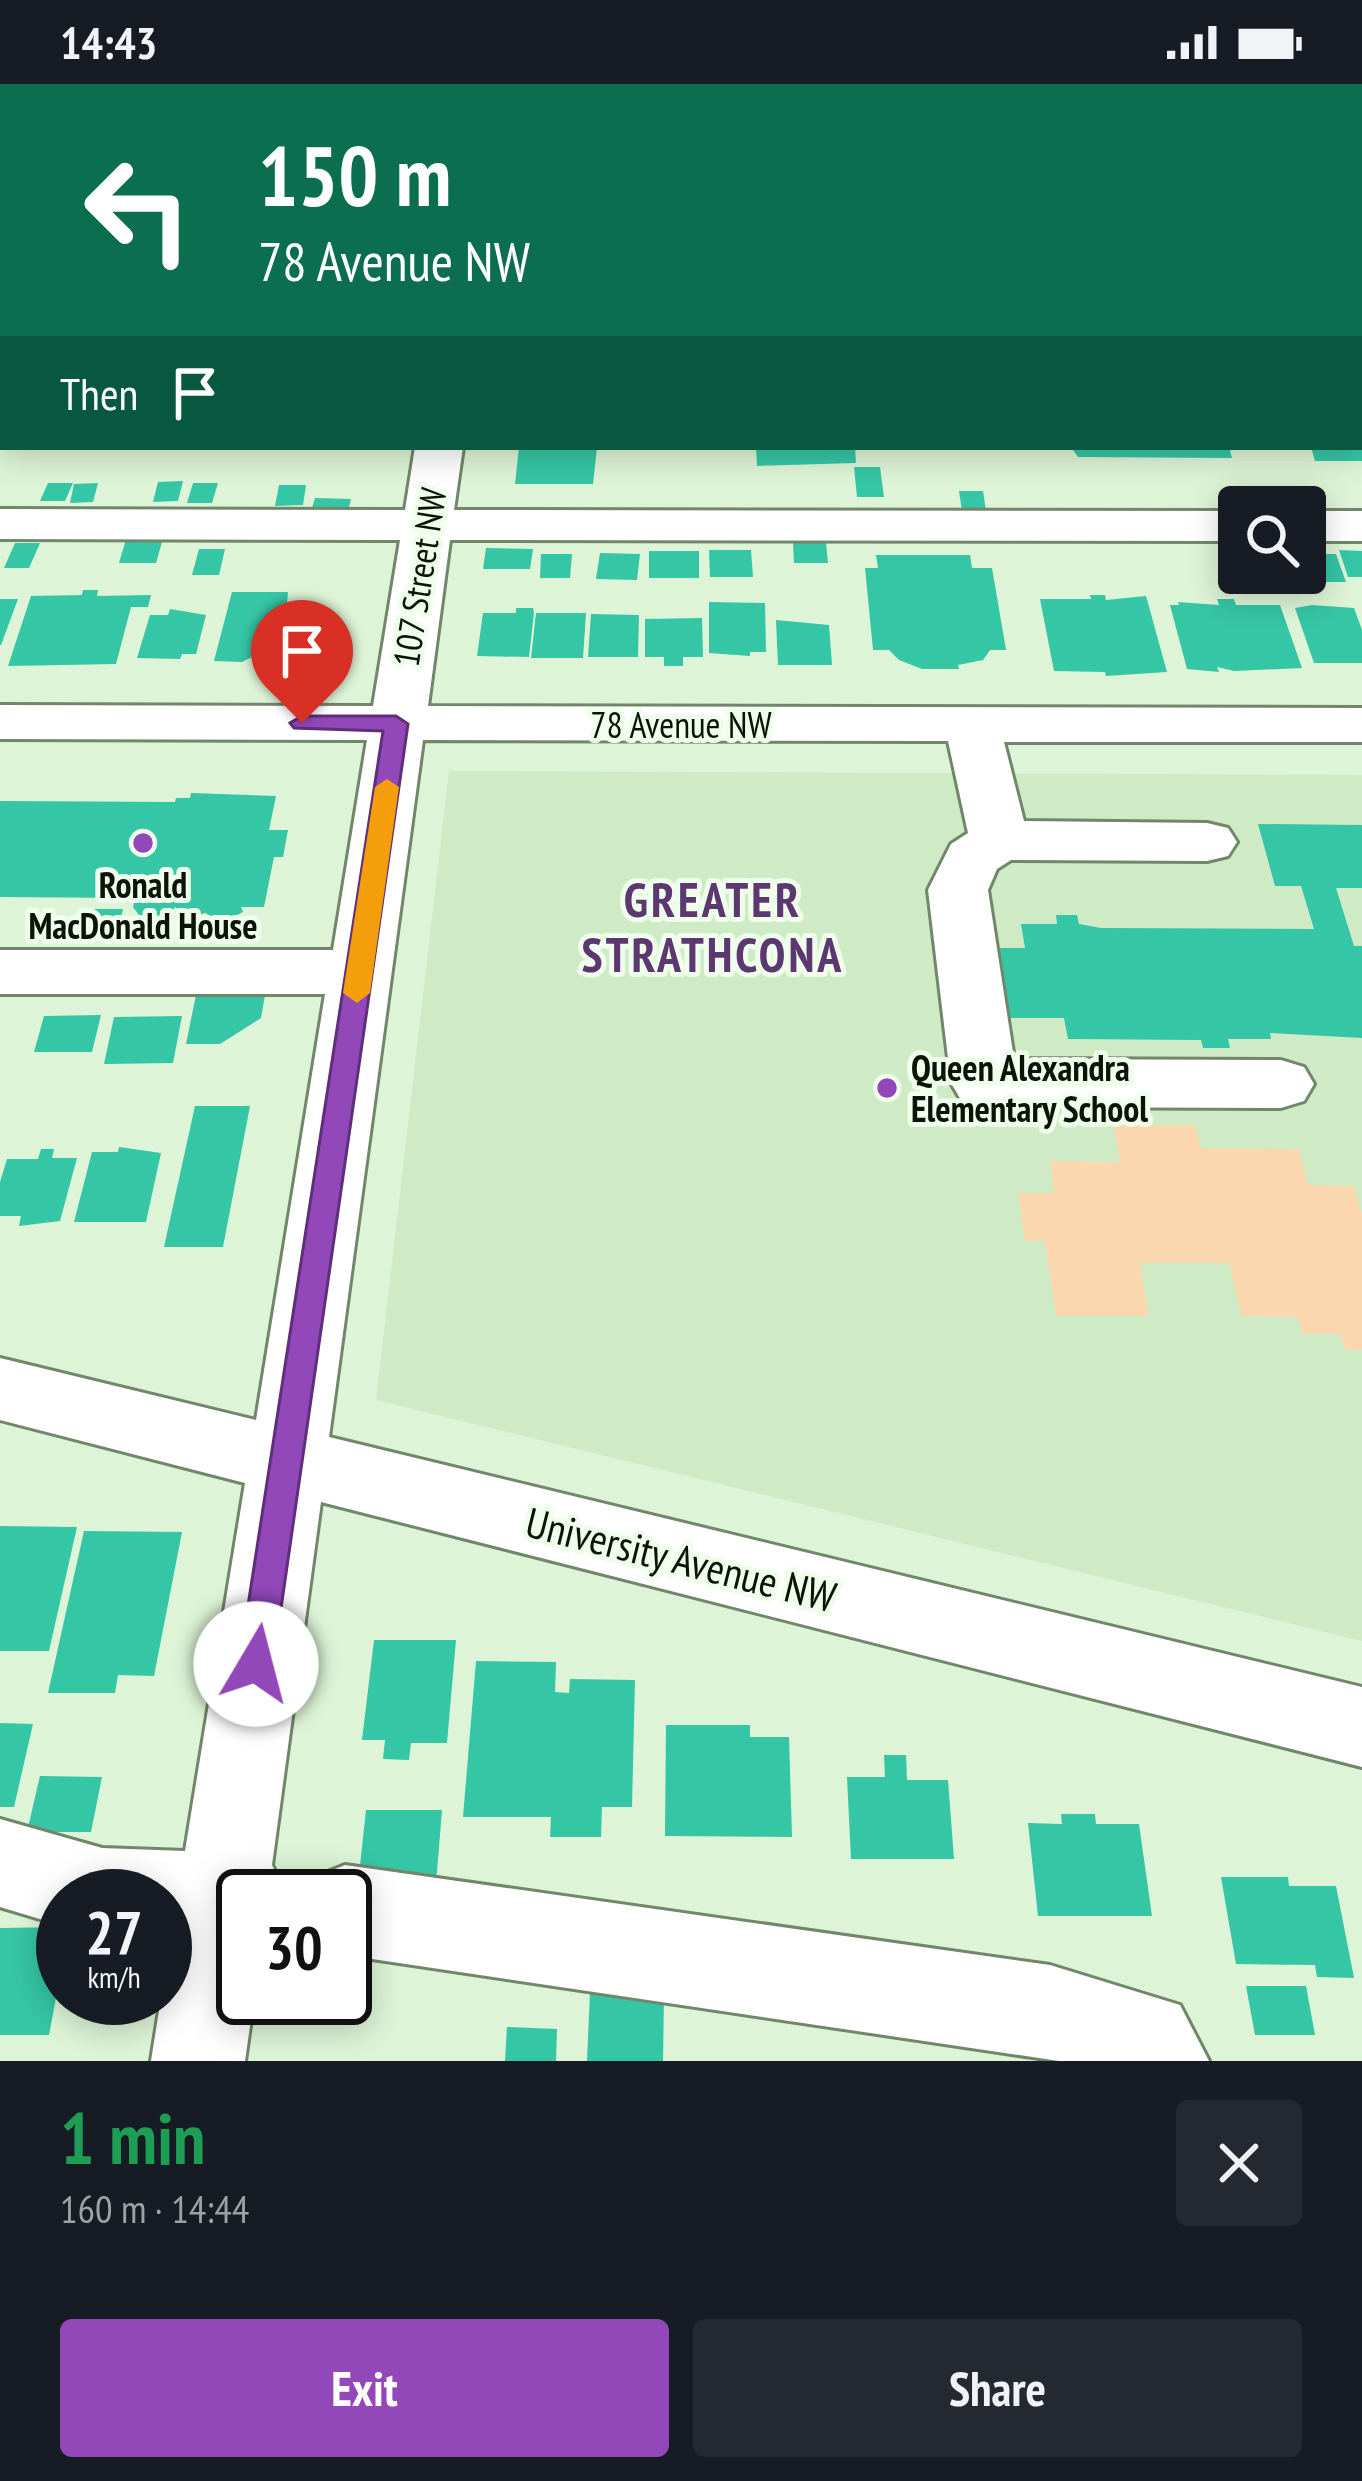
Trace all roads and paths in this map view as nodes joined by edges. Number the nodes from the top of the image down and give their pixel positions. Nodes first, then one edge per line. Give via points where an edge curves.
1 (439, 450) edge
2 (0, 524) edge
3 (428, 525) junction
4 (1218, 526) edge
5 (1326, 526) edge
6 (1362, 526) edge
7 (0, 722) edge
8 (396, 724) junction
9 (972, 724) junction
10 (1362, 725) edge
11 (999, 840) junction
12 (1207, 842) dead end
13 (0, 972) edge
14 (360, 972) junction
15 (1282, 1084) dead end
16 (0, 1389) edge
17 (285, 1460) junction
18 (1362, 1727) edge
19 (0, 1863) edge
20 (236, 1869) edge
21 (216, 1897) edge
22 (372, 1914) edge
23 (216, 1977) edge
24 (198, 2061) edge
25 (1162, 2061) edge

1 - 3 street, 107 Street NW
2 - 3 street
3 - 4 street
3 - 8 street, 107 Street NW
5 - 6 street
7 - 8 street, 78 Avenue NW
8 - 9 street, 78 Avenue NW
8 - 14 street, 107 Street NW
9 - 10 street, 78 Avenue NW
9 - 11 street
11 - 12 street
11 - 15 street via 972,858 958,890 984,1083
13 - 14 street
14 - 17 street, 107 Street NW
16 - 17 street, University Avenue NW
17 - 18 street, University Avenue NW
17 - 20 street, 107 Street NW
19 - 21 street via 103,1892
22 - 25 street via 1050,2012 1148,2038
23 - 24 street, 107 Street NW

